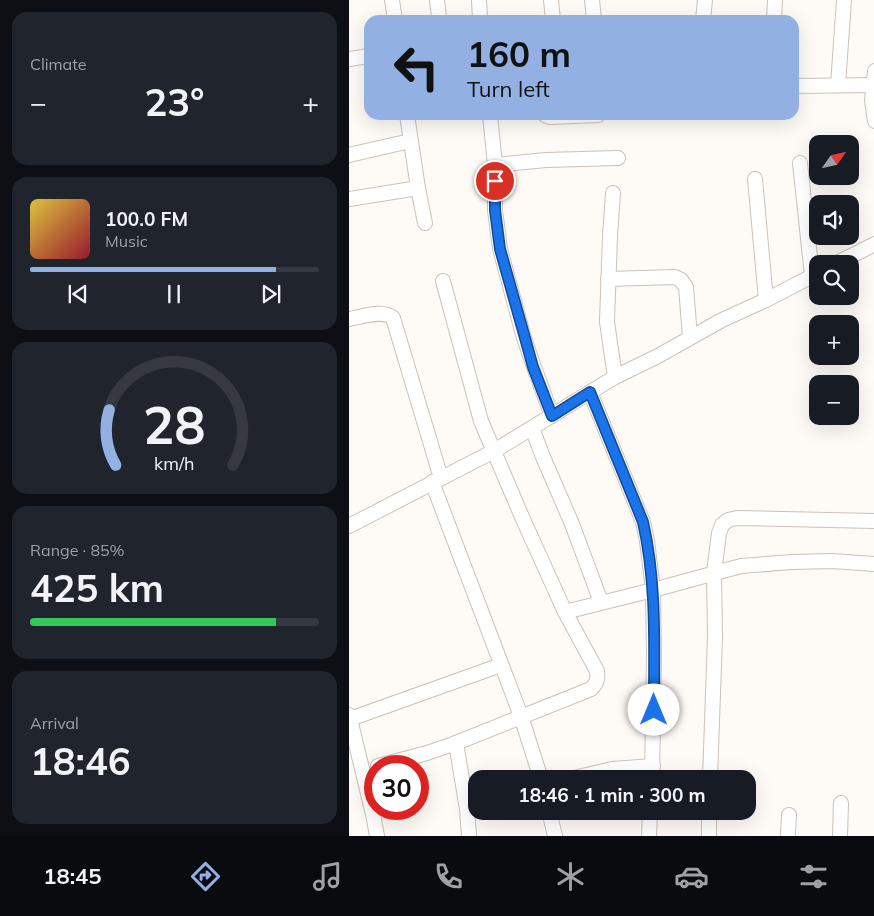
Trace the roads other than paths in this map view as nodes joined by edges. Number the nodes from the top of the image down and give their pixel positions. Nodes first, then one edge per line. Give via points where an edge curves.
1 (392, 0) edge
2 (437, 0) edge
3 (479, 0) edge
4 (551, 0) edge
5 (592, 0) edge
6 (705, 0) edge
7 (775, 0) edge
8 (844, 0) edge
9 (394, 15) edge
10 (439, 15) edge
11 (480, 15) edge
12 (552, 15) edge
13 (594, 15) edge
14 (704, 15) edge
15 (774, 15) edge
16 (364, 57) edge
17 (349, 59) edge
18 (874, 70) edge
19 (838, 85) junction
20 (873, 85) edge
21 (799, 86) edge
22 (408, 120) edge
23 (491, 120) edge
24 (874, 121) edge
25 (410, 142) junction
26 (349, 156) edge
27 (618, 158) dead end
28 (800, 163) dead end
29 (495, 164) junction
30 (755, 179) dead end
31 (418, 188) junction
32 (613, 193) dead end
33 (349, 199) edge
34 (425, 223) dead end
35 (874, 244) edge
36 (812, 255) edge
37 (853, 255) edge
38 (809, 278) edge
39 (608, 279) junction
40 (443, 281) dead end
41 (766, 300) junction
42 (349, 319) edge
43 (690, 337) junction
44 (615, 377) junction
45 (590, 392) junction
46 (552, 416) junction
47 (532, 428) junction
48 (494, 451) junction
49 (436, 480) junction
50 (874, 521) edge
51 (349, 526) edge
52 (874, 564) edge
53 (714, 573) junction
54 (653, 590) junction
55 (601, 602) junction
56 (565, 612) junction
57 (501, 666) junction
58 (521, 716) junction
59 (349, 717) edge
60 (456, 743) junction
61 (366, 755) edge
62 (420, 755) edge
63 (538, 770) edge
64 (608, 770) edge
65 (626, 770) edge
66 (653, 770) edge
67 (710, 770) edge
68 (841, 803) dead end
69 (789, 814) dead end
70 (376, 820) edge
71 (551, 820) edge
72 (650, 820) edge
73 (709, 820) edge
74 (377, 836) edge
75 (469, 836) edge
76 (555, 836) edge
77 (649, 836) edge
78 (709, 836) edge
79 (788, 836) edge
80 (840, 836) edge

1 - 9 street
2 - 10 street
3 - 11 street
4 - 12 street
5 - 13 street
6 - 14 street
7 - 15 street
8 - 19 street
16 - 17 street
18 - 20 street
19 - 20 street
19 - 21 street
20 - 24 street
22 - 25 street
23 - 29 street
25 - 26 street
25 - 31 street
27 - 29 street
28 - 36 street
29 - 46 street via 495,210 500,249 533,367
30 - 41 street
31 - 33 street
31 - 34 street
32 - 39 street
35 - 37 street
38 - 41 street
39 - 43 street via 675,277 681,280 686,287
39 - 44 street via 607,322
40 - 48 street via 481,421
41 - 43 street
42 - 49 street via 381,313 393,318
43 - 44 street
44 - 45 street
45 - 46 street
45 - 54 street via 643,522
46 - 47 street
47 - 48 street
47 - 55 street
48 - 49 street
48 - 56 street
49 - 51 street
49 - 57 street
50 - 53 street via 728,520 722,524 719,533
52 - 53 street via 792,562 741,566
53 - 54 street
53 - 67 street
54 - 55 street
54 - 66 street
55 - 56 street
56 - 58 street via 597,671 596,684 591,689
57 - 58 street
57 - 59 street
58 - 60 street
58 - 63 street
59 - 61 street
60 - 62 street
60 - 75 street
64 - 65 street
68 - 80 street
69 - 79 street
70 - 74 street
71 - 76 street
72 - 77 street
73 - 78 street

